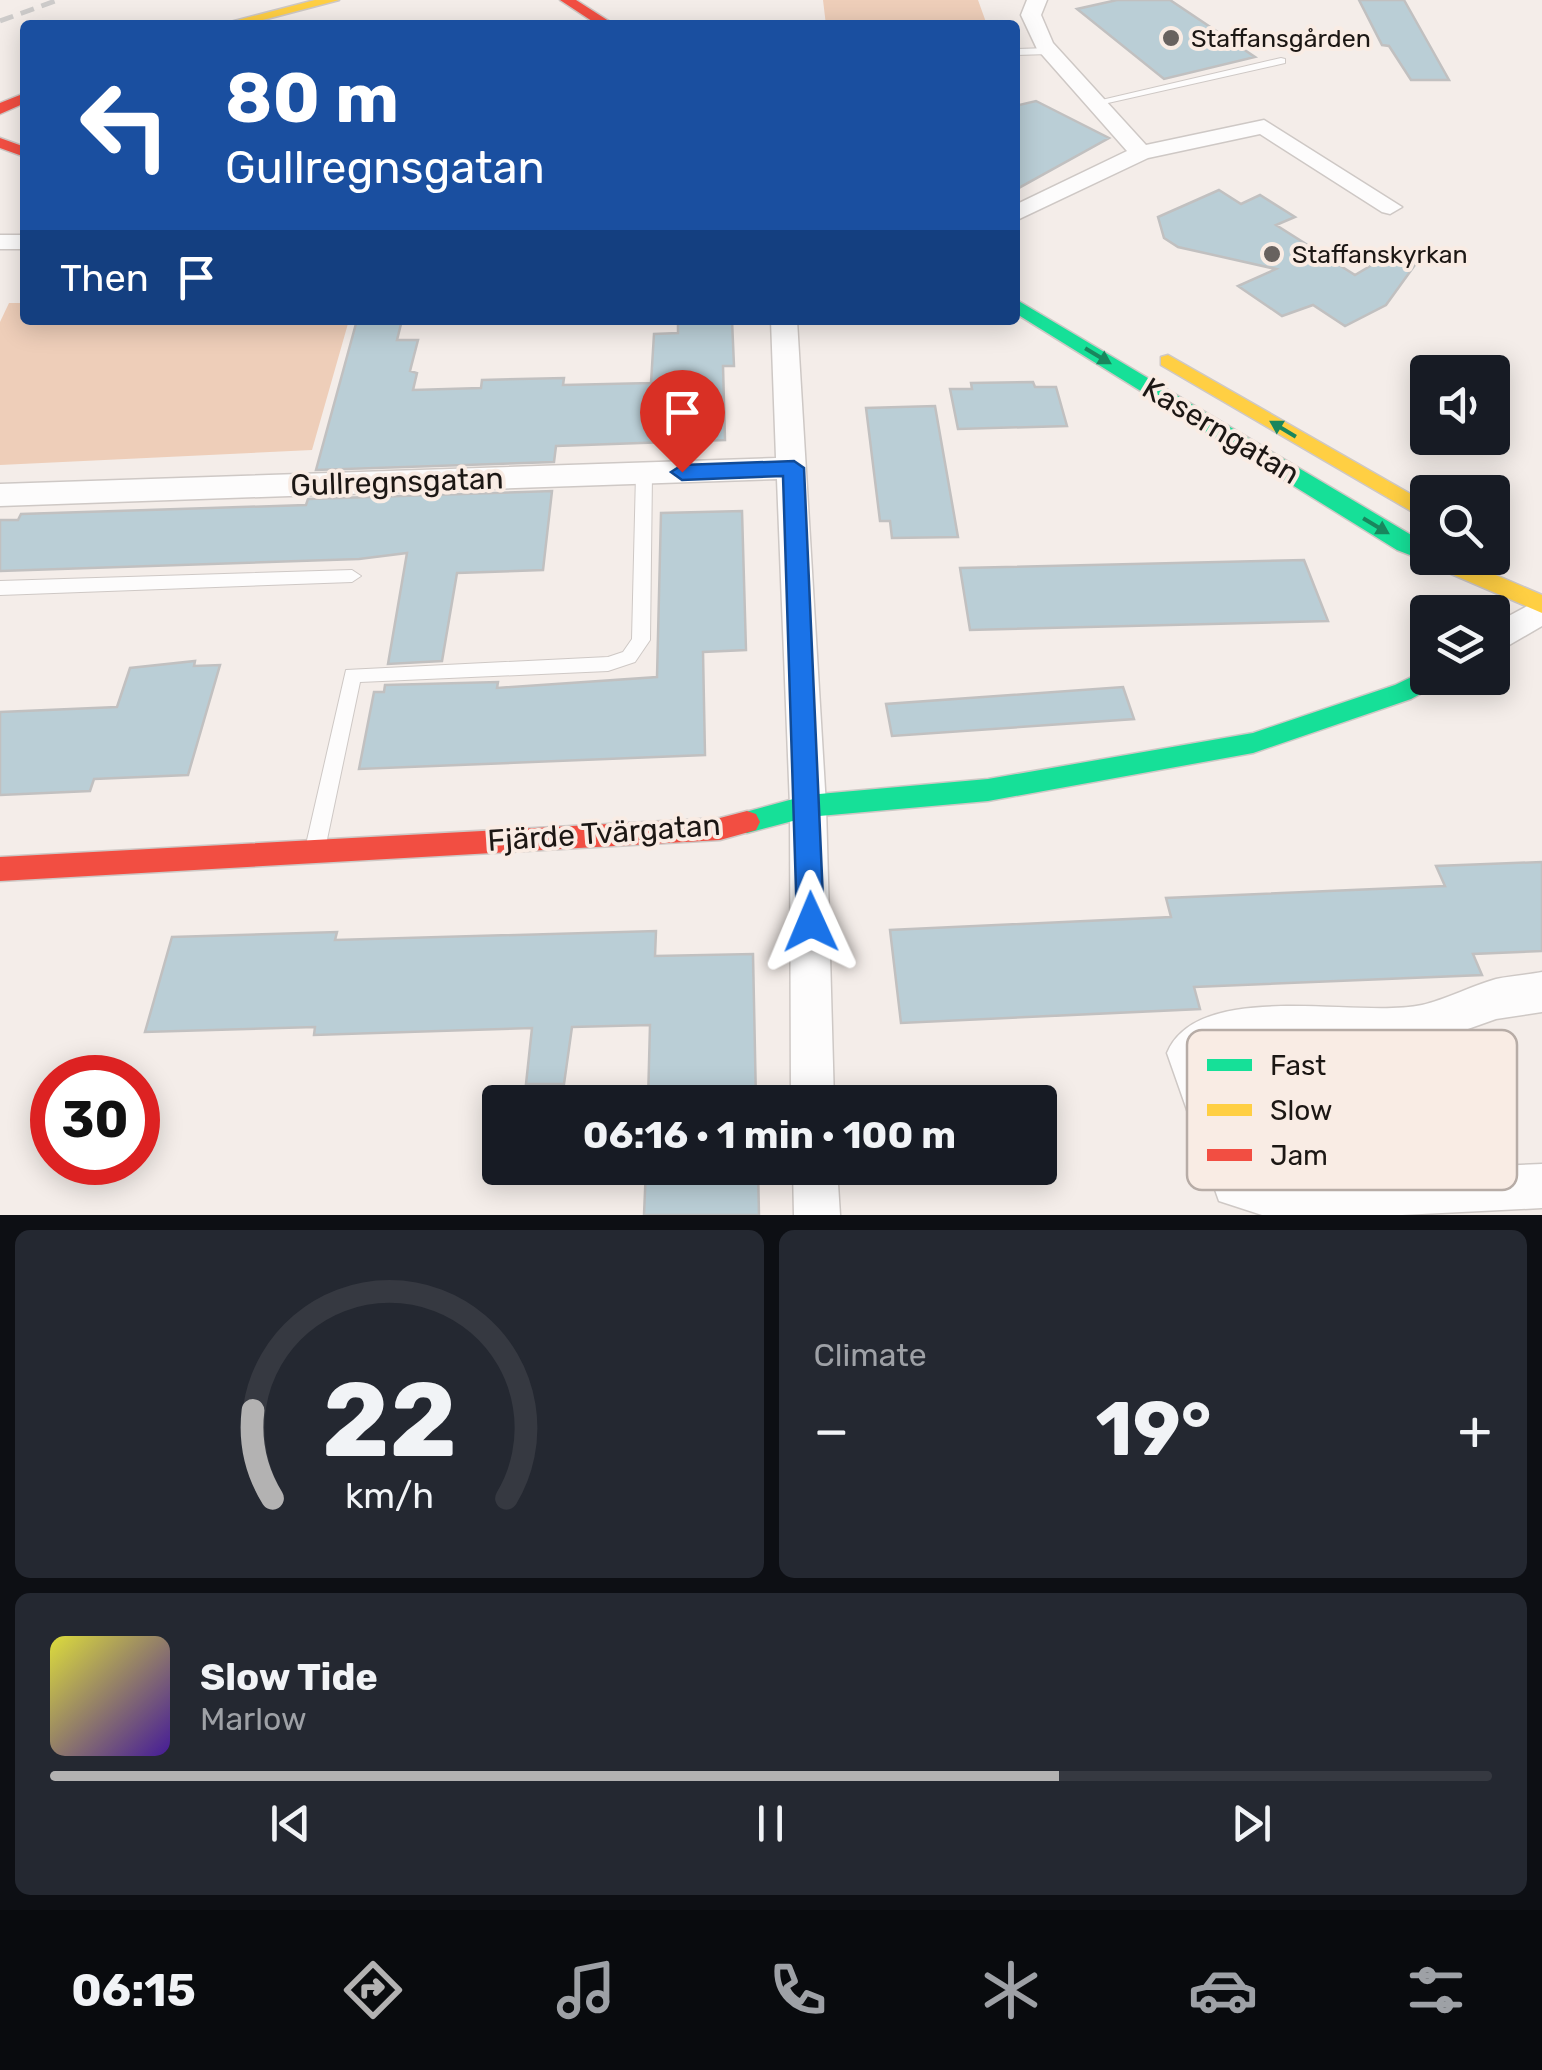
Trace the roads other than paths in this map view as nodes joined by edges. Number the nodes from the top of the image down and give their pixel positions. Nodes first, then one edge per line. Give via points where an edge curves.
1 (332, 0) edge
2 (352, 0) edge
3 (1037, 0) edge
4 (560, 12) edge
5 (247, 20) edge
6 (291, 20) edge
7 (590, 20) edge
8 (1050, 51) junction
9 (1020, 52) edge
10 (1281, 61) dead end
11 (1099, 102) junction
12 (1141, 153) junction
13 (1390, 207) dead end
14 (1020, 212) edge
15 (1020, 309) edge
16 (784, 325) edge
17 (1152, 352) dead end
18 (794, 468) junction
19 (644, 474) junction
20 (0, 495) edge
21 (1410, 503) edge
22 (1410, 543) edge
23 (1474, 575) edge
24 (1505, 575) edge
25 (352, 576) dead end
26 (0, 588) edge
27 (1542, 606) edge
28 (1510, 629) edge
29 (1410, 688) edge
30 (808, 806) junction
31 (315, 849) junction
32 (0, 869) edge
33 (1542, 992) edge
34 (1249, 1030) edge
35 (813, 1085) edge
36 (816, 1185) edge
37 (1542, 1186) edge
38 (1517, 1187) edge
39 (1253, 1190) edge
40 (1455, 1190) edge
41 (818, 1215) edge

1 - 5 street
2 - 6 street
3 - 8 street via 1031,15
4 - 7 street
8 - 9 lane
8 - 11 street
10 - 11 lane
11 - 12 street
12 - 13 street via 1264,127
12 - 14 street
15 -> 22 street, Kaserngatan
16 - 18 street
21 -> 17 street, Kaserngatan
18 - 19 street, Gullregnsgatan
18 - 30 street
19 - 20 street, Gullregnsgatan
19 - 31 lane via 641,640 629,657 608,664 352,675
23 - 27 street
24 - 27 street
25 - 26 lane
27 - 28 street
29 - 30 street, Fjärde Tvärgatan via 1253,743 988,790
30 - 31 street, Fjärde Tvärgatan via 720,829
30 - 35 street
31 - 32 street, Fjärde Tvärgatan
33 - 34 street via 1496,999 1420,1026
36 - 41 street
37 - 38 street
39 - 40 street via 1282,1198

